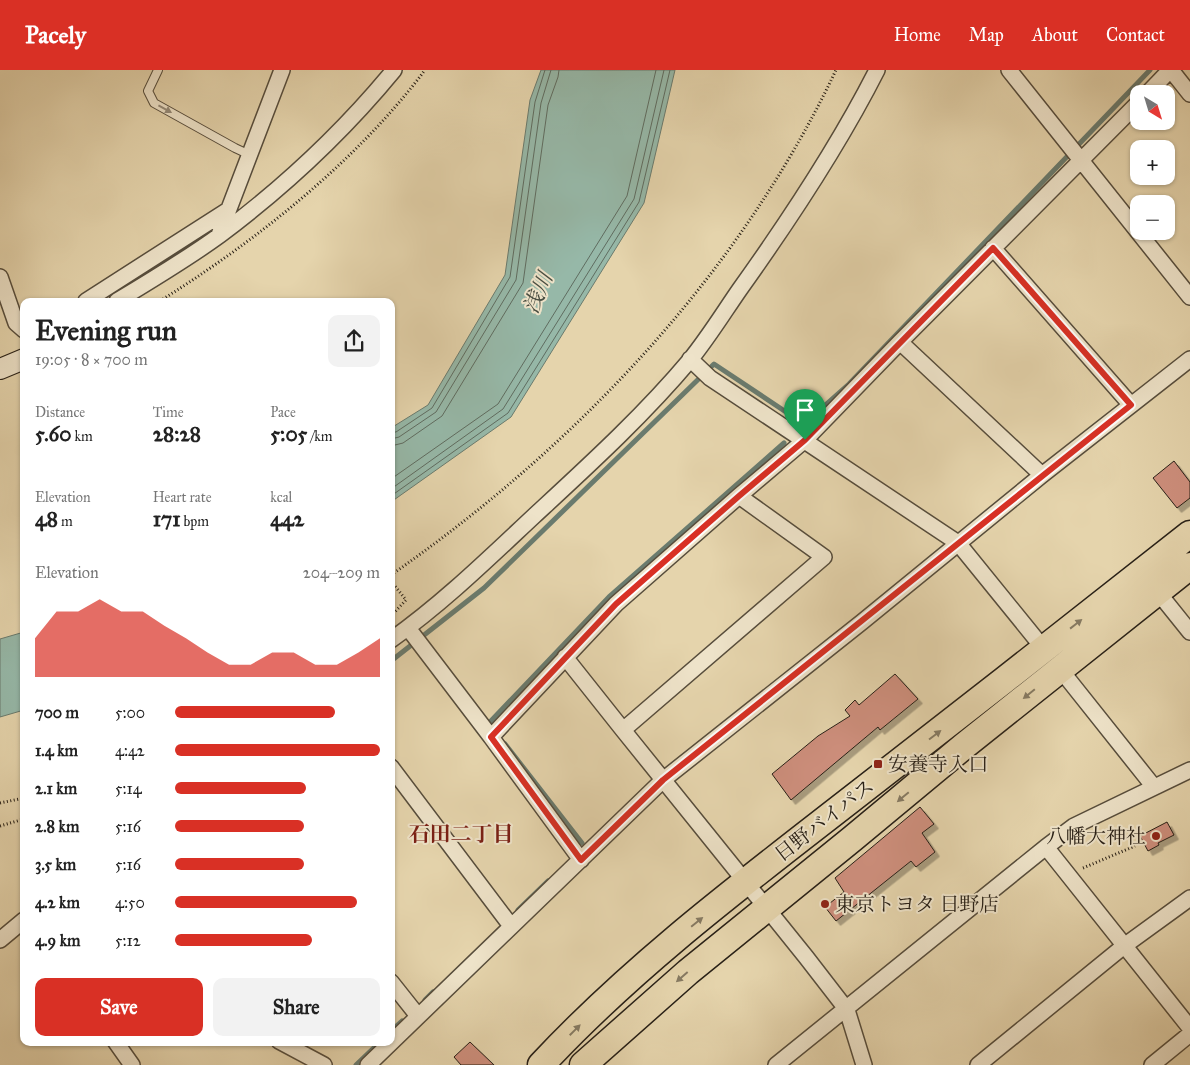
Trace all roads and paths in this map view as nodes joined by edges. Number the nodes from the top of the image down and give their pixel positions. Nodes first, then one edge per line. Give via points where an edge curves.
1 (158, 70) edge
2 (282, 70) edge
3 (394, 70) edge
4 (836, 70) edge
5 (877, 70) edge
6 (1009, 70) edge
7 (1171, 70) edge
8 (1156, 85) edge
9 (1190, 94) edge
10 (1130, 111) edge
11 (250, 155) junction
12 (1080, 161) junction
13 (228, 210) junction
14 (219, 235) junction
15 (993, 248) junction
16 (0, 277) edge
17 (1190, 297) edge
18 (91, 298) edge
19 (122, 298) edge
20 (20, 327) edge
21 (900, 342) junction
22 (1190, 359) edge
23 (20, 360) edge
24 (694, 364) junction
25 (0, 368) edge
26 (1131, 405) junction
27 (805, 440) junction
28 (1042, 475) junction
29 (739, 496) junction
30 (1190, 534) edge
31 (958, 543) junction
32 (1190, 566) edge
33 (395, 572) edge
34 (395, 586) edge
35 (1157, 592) junction
36 (395, 612) edge
37 (410, 631) junction
38 (1190, 632) edge
39 (395, 638) edge
40 (565, 657) junction
41 (1052, 659) junction
42 (623, 730) junction
43 (491, 737) junction
44 (1190, 770) edge
45 (395, 772) edge
46 (663, 780) junction
47 (1154, 787) junction
48 (20, 799) edge
49 (0, 803) edge
50 (20, 820) edge
51 (0, 826) edge
52 (1135, 846) dead end
53 (1046, 848) junction
54 (581, 860) junction
55 (1067, 874) junction
56 (745, 882) junction
57 (1190, 898) edge
58 (767, 907) junction
59 (20, 923) edge
60 (511, 926) junction
61 (0, 940) edge
62 (1124, 946) junction
63 (395, 987) edge
64 (846, 1010) junction
65 (418, 1016) junction
66 (1190, 1028) edge
67 (1190, 1034) edge
68 (395, 1039) edge
69 (119, 1046) edge
70 (288, 1046) edge
71 (387, 1046) edge
72 (132, 1065) edge
73 (324, 1065) edge
74 (368, 1065) edge
75 (542, 1065) edge
76 (583, 1065) edge
77 (776, 1065) edge
78 (864, 1065) edge
79 (978, 1065) edge
80 (1152, 1065) edge

1 -> 11 lane via 148,91 154,103
2 - 11 street
3 - 14 street via 322,150
4 - 33 path via 804,132 750,219 666,328 558,441 480,509
5 - 24 street via 835,146
6 - 12 street
7 - 8 street
7 - 9 street
10 - 12 street
11 - 13 street
12 - 15 street
12 - 17 street
13 - 14 street
13 - 18 street
14 - 19 street
15 - 21 street
15 - 26 street
16 - 20 street
21 - 27 street
21 - 28 street
22 - 26 street
23 - 25 street
24 - 27 street via 710,378
24 - 37 street
26 - 28 street
27 - 29 street
27 - 31 street
28 - 31 street
29 - 40 street via 616,604
29 - 42 street via 824,557
41 -> 30 highway, 日野バイパス
31 - 41 street
31 - 46 street
32 - 35 highway, 日野バイパス
34 - 36 path via 406,600
35 - 38 street
35 - 41 highway, 日野バイパス
37 - 39 street
37 - 43 street
40 - 42 street
40 - 43 street
41 - 47 street
56 -> 41 highway, 日野バイパス
41 -> 58 highway, 日野バイパス
42 - 46 street
43 - 54 street
44 - 47 street
45 - 60 street
46 - 54 street
46 - 56 street
47 - 53 street via 1074,826
48 - 49 path
50 - 51 path
52 - 55 path
53 - 55 street
53 - 64 street
54 - 60 street
55 - 62 street
56 - 58 street
75 -> 56 highway, 日野バイパス via 642,968
57 - 62 street
58 - 64 street
58 -> 76 highway, 日野バイパス
59 - 61 street
60 - 65 street
62 - 66 street
62 - 79 street
63 - 65 street
64 - 77 street
64 - 78 street
65 - 68 street
67 - 80 street
69 - 72 street
70 - 73 street
71 - 74 street

